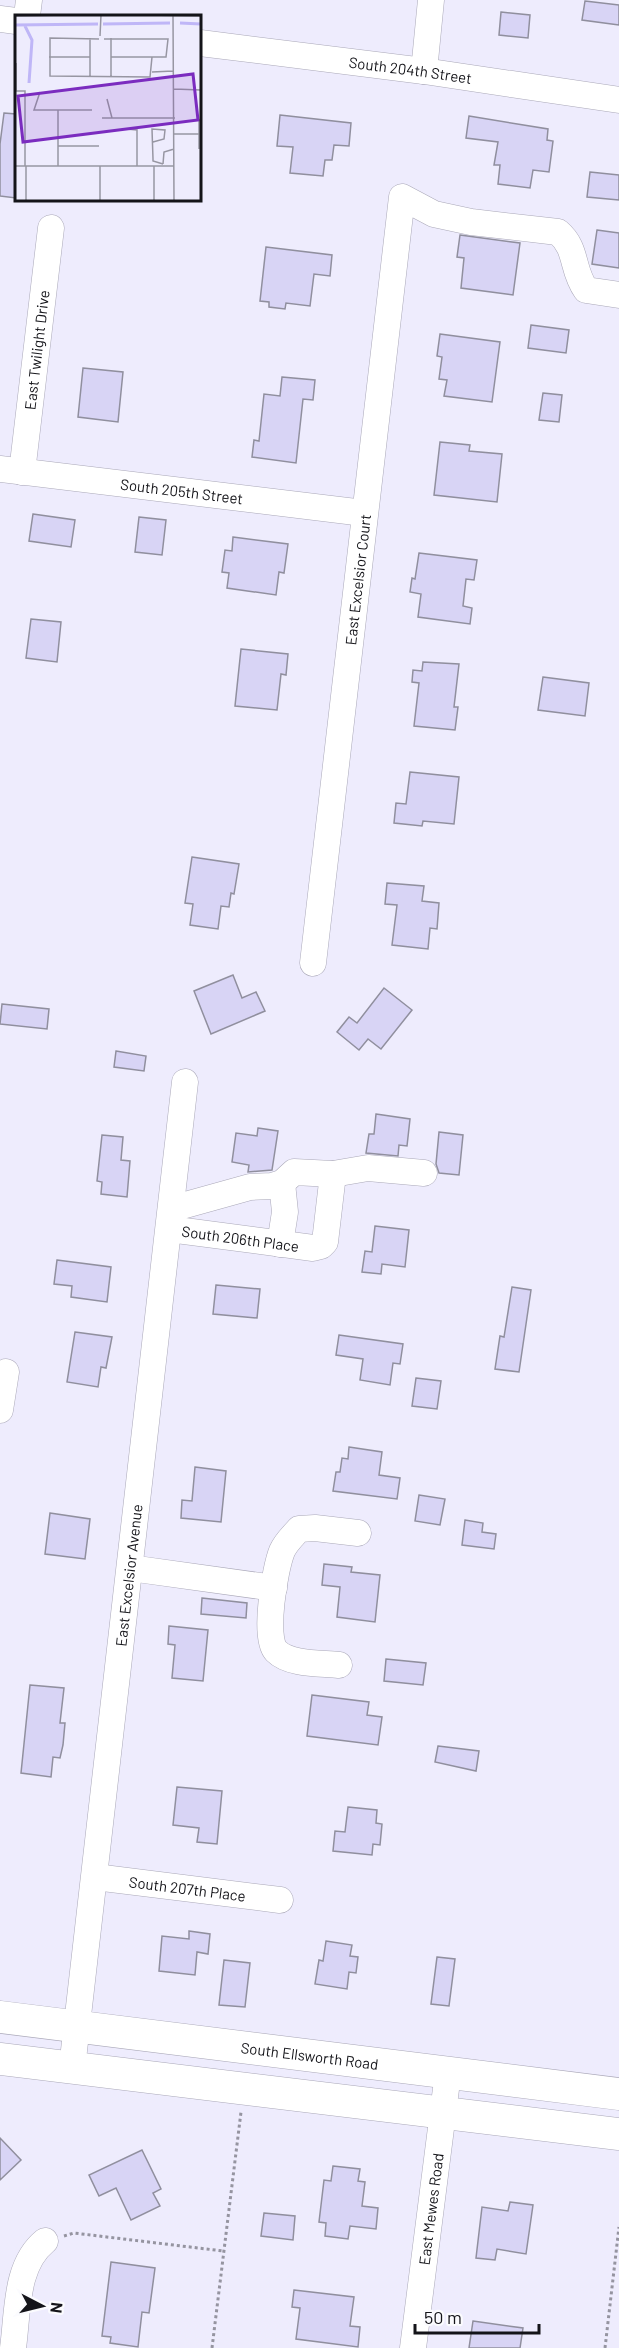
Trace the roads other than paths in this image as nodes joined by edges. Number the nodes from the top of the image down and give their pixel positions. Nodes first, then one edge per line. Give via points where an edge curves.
1 (29, 0) edge
2 (431, 0) edge
3 (27, 15) edge
4 (0, 19) edge
5 (15, 21) edge
6 (201, 43) edge
7 (424, 71) junction
8 (619, 100) edge
9 (51, 228) dead end
10 (619, 295) edge
11 (11, 470) edge
12 (364, 513) junction
13 (313, 963) dead end
14 (185, 1082) dead end
15 (424, 1173) dead end
16 (333, 1174) junction
17 (282, 1183) junction
18 (170, 1219) junction
19 (280, 1244) junction
20 (6, 1372) dead end
21 (0, 1410) edge
22 (358, 1533) dead end
23 (130, 1568) junction
24 (274, 1588) junction
25 (339, 1665) dead end
26 (95, 1877) junction
27 (280, 1900) dead end
28 (0, 2017) edge
29 (77, 2027) junction
30 (0, 2059) edge
31 (72, 2068) junction
32 (448, 2073) junction
33 (619, 2094) edge
34 (443, 2113) junction
35 (619, 2134) edge
36 (45, 2241) road end
37 (13, 2348) edge
38 (413, 2348) edge

1 - 3 street
2 - 7 street
4 - 5 street
6 - 7 street, South 204th Street
7 - 8 street, South 204th Street
9 - 11 street, East Twilight Drive
10 - 12 street, East Excelsior Court via 586,290 576,277 569,241 558,232 434,214 402,197
11 - 12 street, South 205th Street
12 - 13 street, East Excelsior Court
14 - 18 street, East Excelsior Avenue
15 - 16 street via 368,1168
16 - 17 street via 294,1172
16 - 19 street, South 206th Place via 325,1242 313,1248
17 - 18 street via 250,1187
17 - 19 street via 285,1212
18 - 19 street, South 206th Place
18 - 23 street, East Excelsior Avenue
20 - 21 street
22 - 24 street via 299,1529 281,1552
23 - 24 street
23 - 26 street, East Excelsior Avenue
24 - 25 street via 269,1638 275,1650 292,1659
26 - 27 street, South 207th Place
26 - 29 street, East Excelsior Avenue
28 - 29 main road, South Ellsworth Road
29 - 31 street, East Excelsior Avenue
29 - 32 main road, South Ellsworth Road
30 - 31 main road
31 - 34 main road
32 - 33 main road, South Ellsworth Road
32 - 34 street, East Mewes Road
34 - 35 main road
34 - 38 street, East Mewes Road
36 - 37 street via 31,2252 23,2273

